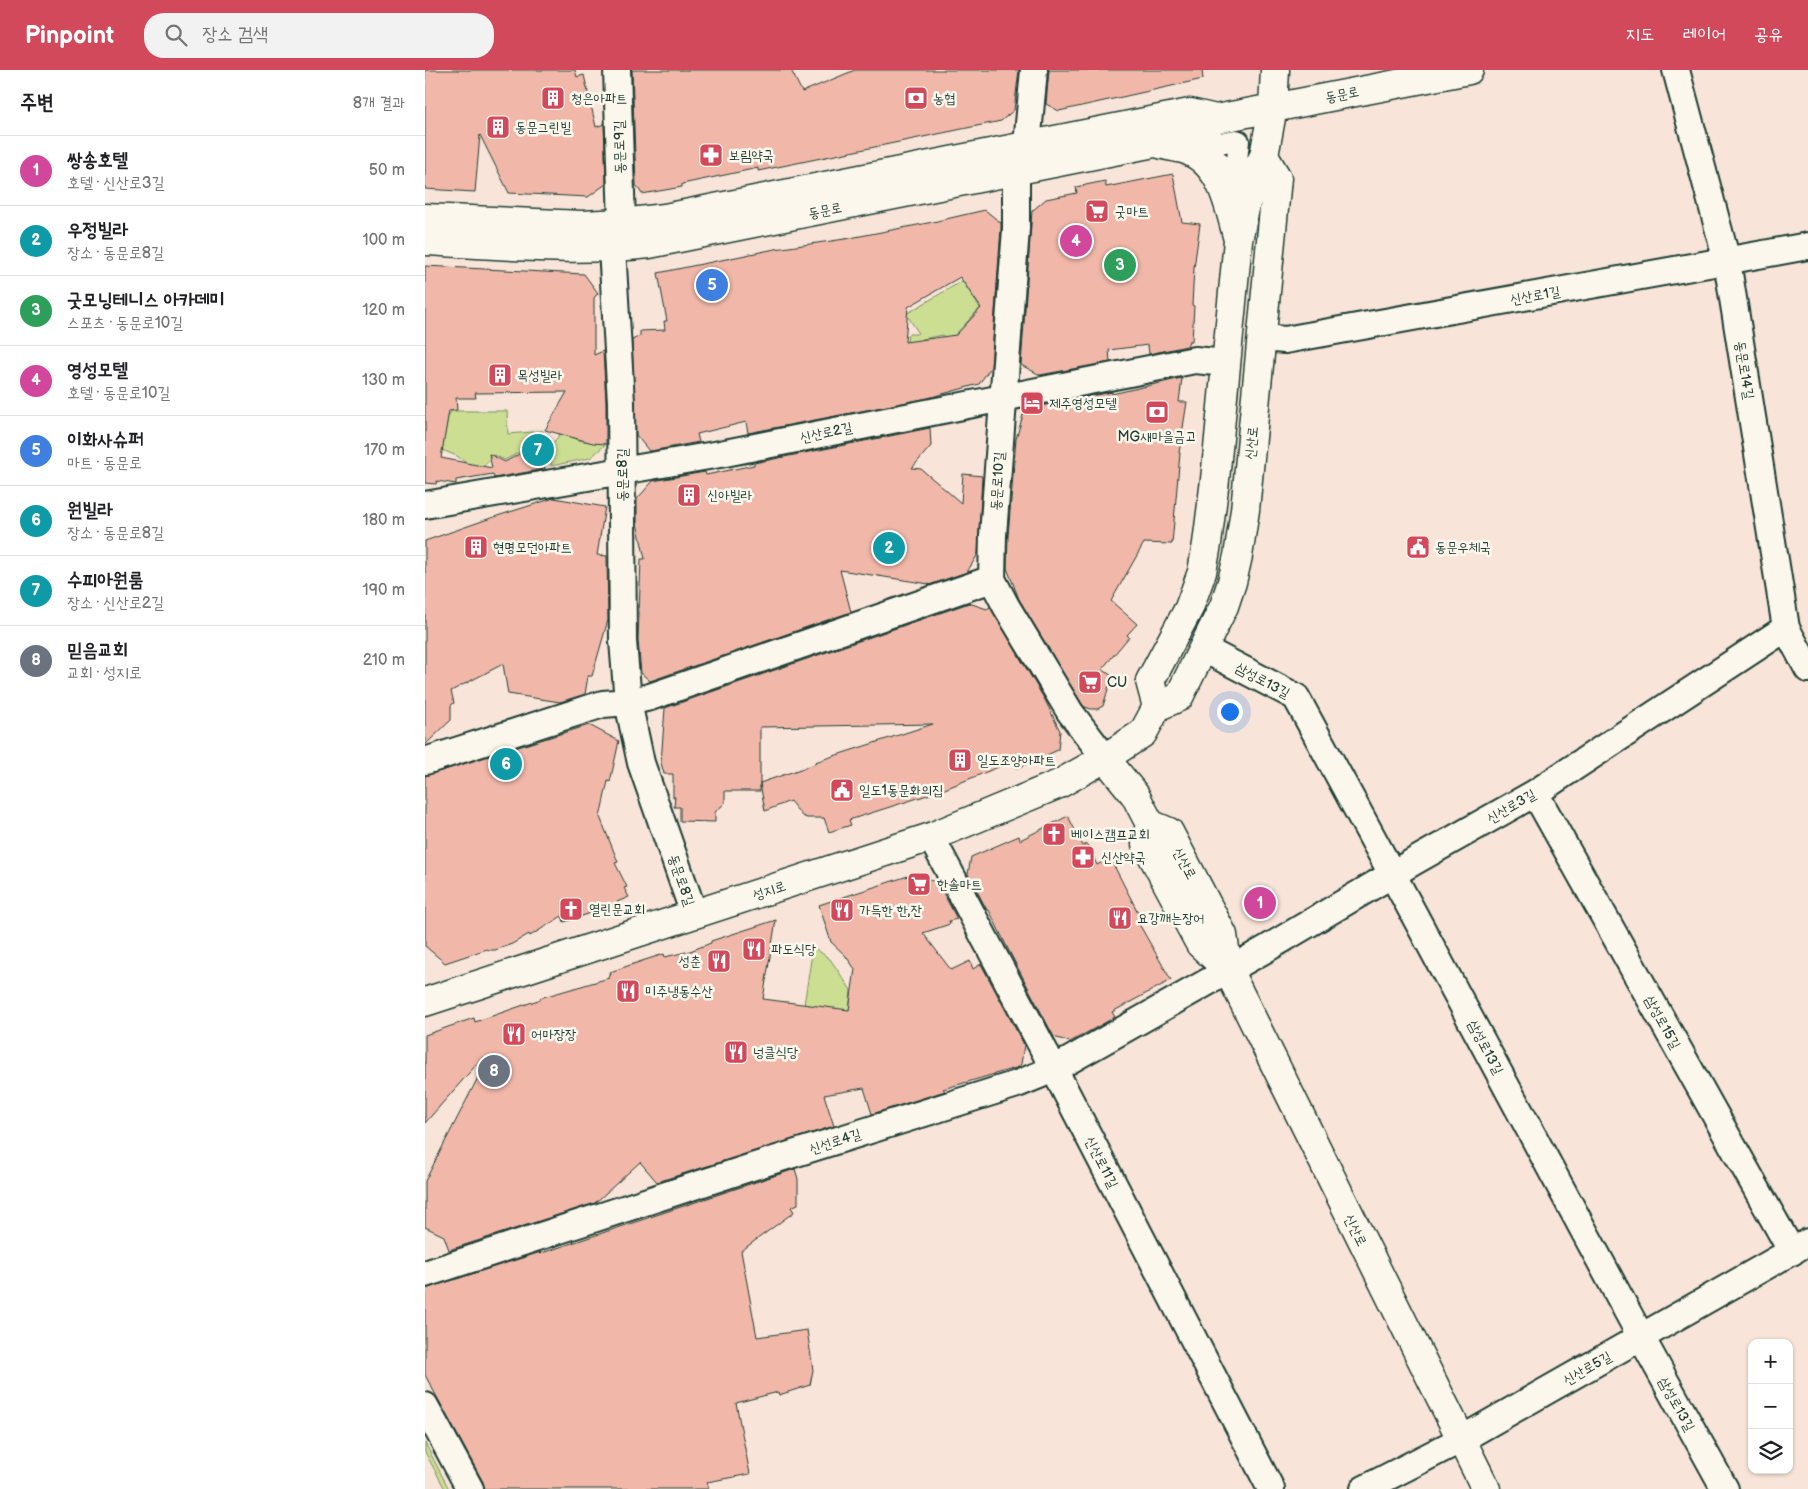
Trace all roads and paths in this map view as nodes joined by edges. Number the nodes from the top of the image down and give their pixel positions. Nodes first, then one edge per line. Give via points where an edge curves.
1 (617, 70) edge
2 (1034, 70) edge
3 (1275, 70) edge
4 (1469, 70) edge
5 (1676, 70) edge
6 (1273, 107) junction
7 (1213, 132) junction
8 (1156, 143) junction
9 (1027, 145) junction
10 (1264, 156) junction
11 (1016, 171) junction
12 (425, 218) edge
13 (622, 223) junction
14 (1238, 240) junction
15 (425, 241) edge
16 (1808, 246) edge
17 (612, 248) junction
18 (1727, 260) junction
19 (1262, 338) junction
20 (1226, 363) junction
21 (1003, 397) junction
22 (622, 471) junction
23 (425, 505) edge
24 (992, 580) junction
25 (1787, 628) junction
26 (1204, 649) junction
27 (1808, 669) edge
28 (628, 702) junction
29 (1157, 707) junction
30 (1105, 758) junction
31 (425, 761) edge
32 (1535, 793) junction
33 (931, 837) junction
34 (1393, 874) junction
35 (694, 914) junction
36 (1228, 970) junction
37 (425, 1002) edge
38 (1054, 1069) junction
39 (1800, 1247) edge
40 (425, 1274) edge
41 (1641, 1337) junction
42 (425, 1406) edge
43 (1460, 1440) junction
44 (470, 1489) edge
45 (1271, 1489) edge
46 (1364, 1489) edge
47 (1486, 1489) edge
48 (1725, 1489) edge

1 - 13 street, 동문로9길
2 - 9 street
3 - 6 main road
4 - 6 main road, 동문로
5 - 18 street, 동문로14길
6 - 7 main road, 동문로
6 - 10 main road
7 - 8 main road, 동문로
7 - 9 main road, 동문로 via 1190,113
8 - 11 main road, 동문로
8 - 14 main road via 1184,149 1212,168 1221,183
9 - 13 main road, 동문로 via 665,218
10 - 14 main road via 1251,181
10 - 19 main road, 신산로 via 1277,178
11 - 17 main road, 동문로 via 678,239
11 - 21 street, 동문로10길 via 1016,222
12 - 13 main road, 동문로 via 582,225
14 - 20 main road
15 - 17 main road, 동문로
16 - 18 street, 신산로1길
17 - 22 street, 동문로8길
18 - 19 street, 신산로1길 via 1285,340
18 - 25 street, 동문로14길
19 - 26 main road, 신산로 via 1238,556 1224,606
20 - 21 street, 신산로2길 via 1195,360
20 - 29 main road via 1202,572 1189,608 1150,681
21 - 22 street, 신산로2길
21 - 24 street, 동문로10길
22 - 23 street, 신산로2길
22 - 28 street, 동문로8길 via 623,641
24 - 28 street
24 - 30 street, 동문로10길 via 1070,712
25 - 27 street, 동문로14길
25 - 32 street, 신산로3길
26 - 29 main road, 신산로 via 1179,697
26 - 34 street, 삼성로13길 via 1296,697
28 - 31 street via 603,704
28 - 35 street, 동문로8길 via 641,763
29 - 30 main road via 1143,734
30 - 33 main road, 성지로 via 1059,784
30 - 36 main road, 신산로 via 1135,795 1150,824 1146,844 1195,936
32 - 34 street, 신산로3길
32 - 39 street, 삼성로15길
33 - 35 main road, 성지로
33 - 38 street, 신산로11길
34 - 36 street, 신산로3길
34 - 41 street, 삼성로13길
35 - 37 main road, 성지로
36 - 38 street, 신선로4길
36 - 43 main road, 신산로
38 - 40 street, 신선로4길 via 1017,1084
38 - 45 street, 신산로11길
39 - 41 street, 신산로5길
41 - 43 street, 신산로5길
41 - 48 street, 삼성로13길
42 - 44 street
43 - 46 street, 신산로5길
43 - 47 main road, 신산로

